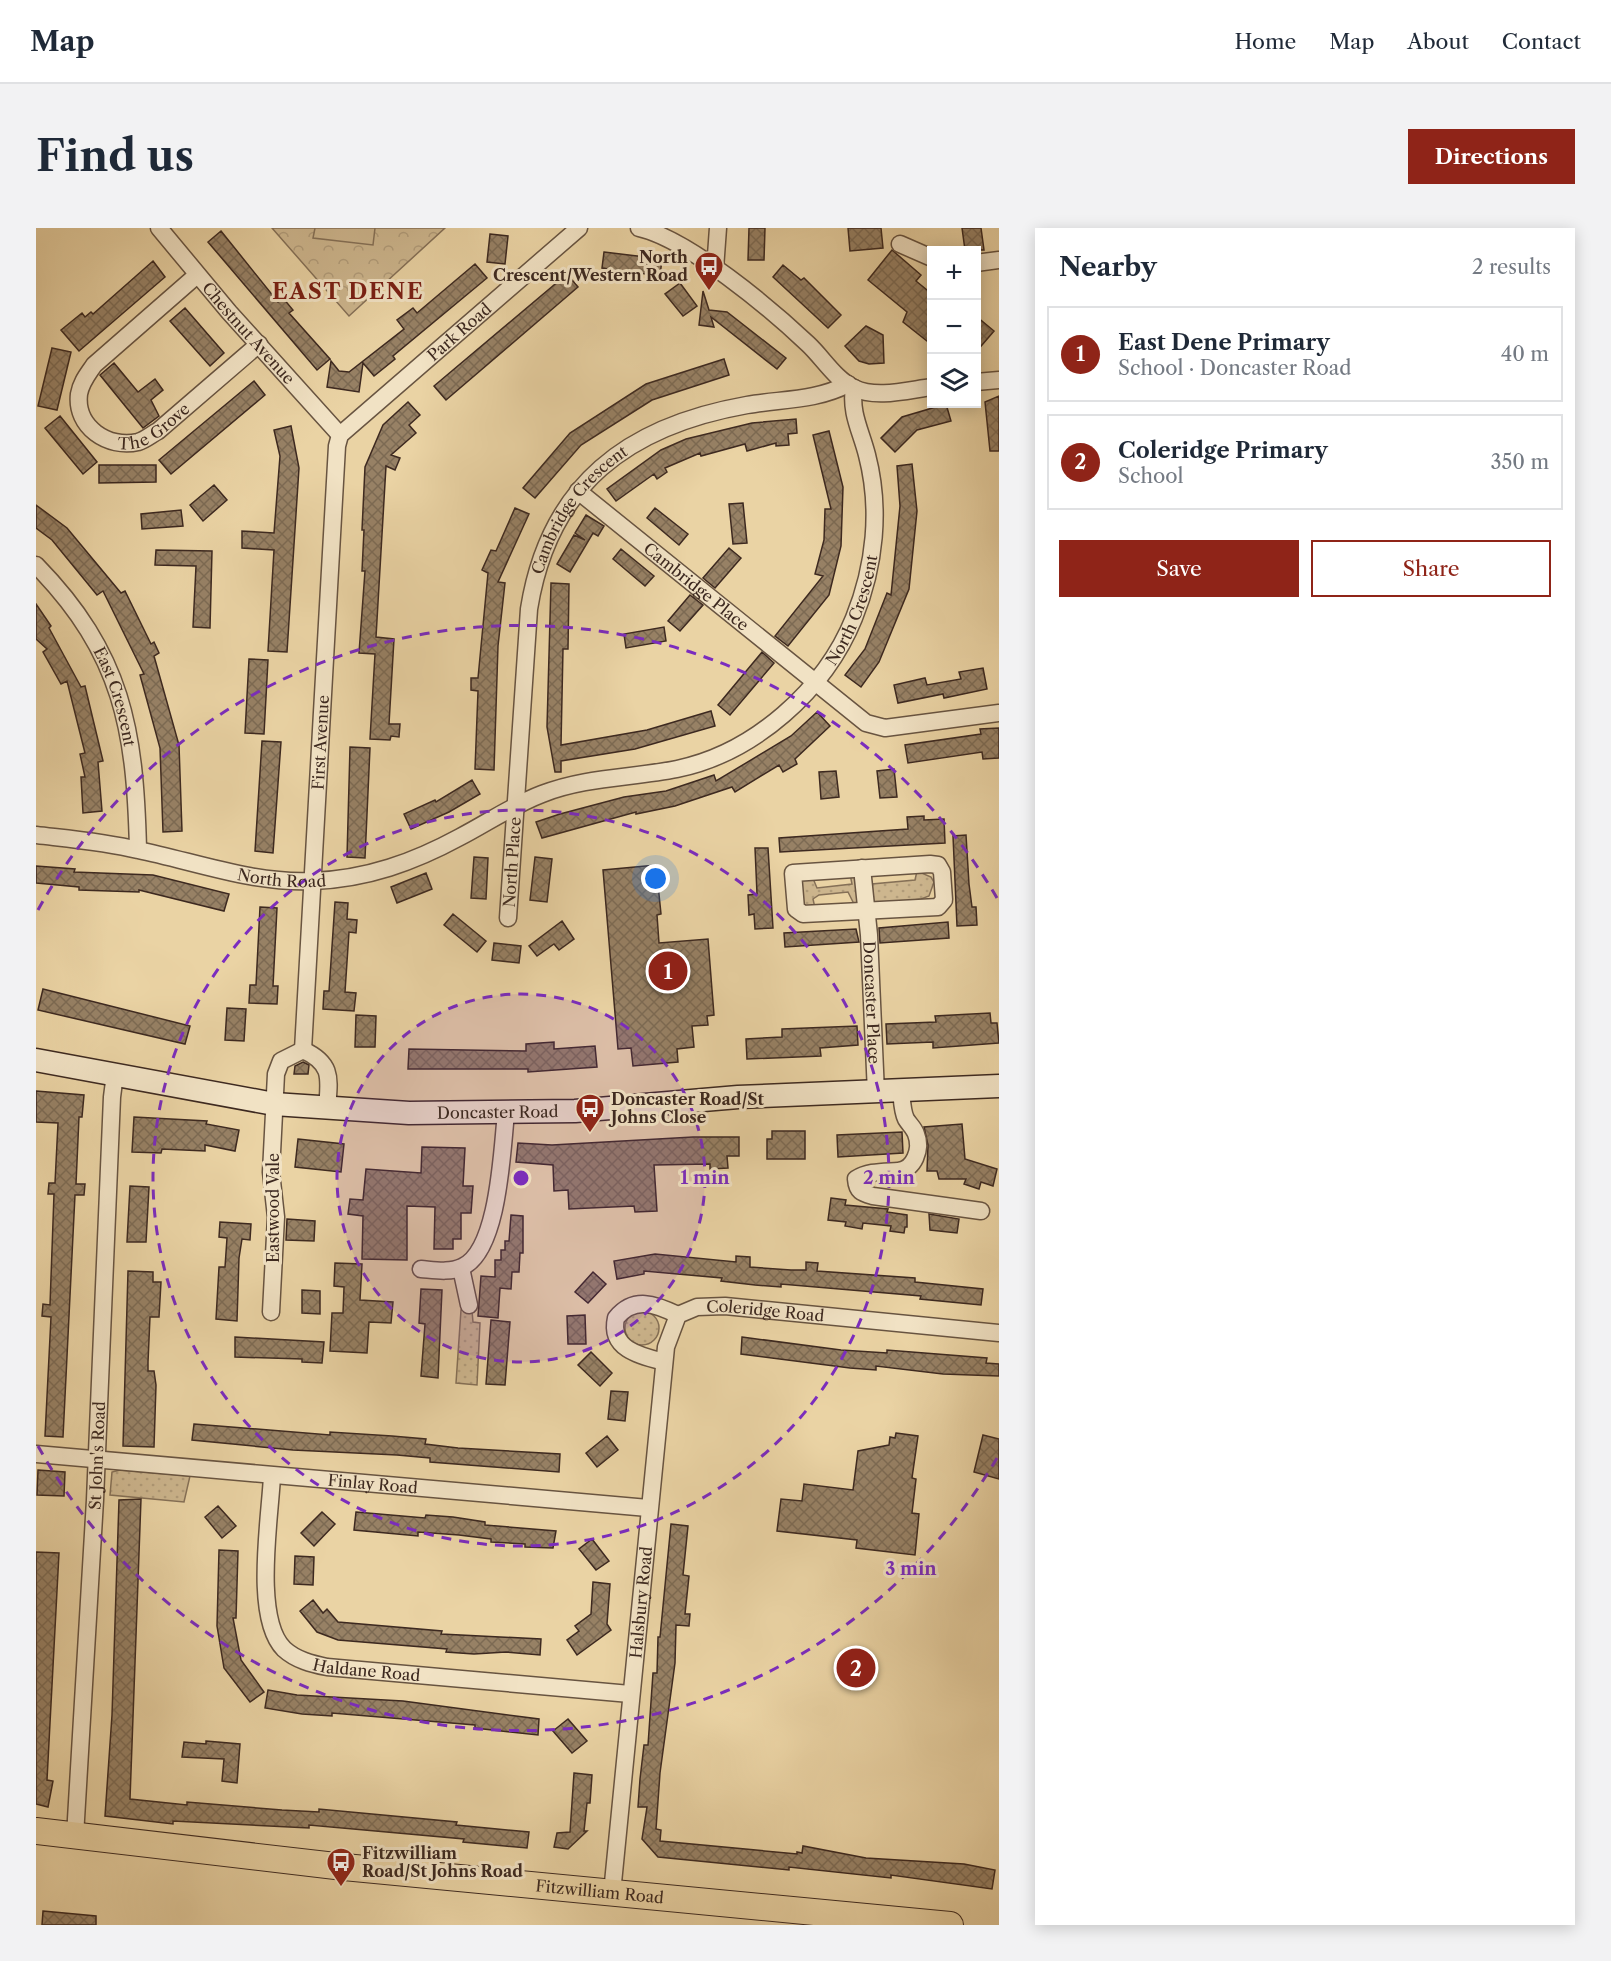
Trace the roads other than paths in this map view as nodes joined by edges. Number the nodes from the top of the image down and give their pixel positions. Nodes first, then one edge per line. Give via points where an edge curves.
1 (159, 228) edge
2 (579, 228) edge
3 (639, 228) edge
4 (718, 228) edge
5 (900, 244) dead end
6 (927, 256) edge
7 (999, 260) edge
8 (981, 262) edge
9 (715, 269) junction
10 (198, 275) junction
11 (259, 344) junction
12 (999, 380) edge
13 (981, 382) edge
14 (851, 386) junction
15 (927, 388) edge
16 (340, 435) junction
17 (578, 491) junction
18 (36, 565) edge
19 (815, 681) junction
20 (999, 713) edge
21 (517, 806) junction
22 (36, 835) edge
23 (138, 849) junction
24 (862, 868) junction
25 (311, 882) junction
26 (867, 912) junction
27 (508, 918) dead end
28 (303, 1050) junction
29 (36, 1060) edge
30 (116, 1074) junction
31 (999, 1086) edge
32 (901, 1090) junction
33 (876, 1093) junction
34 (274, 1104) junction
35 (327, 1109) junction
36 (506, 1113) junction
37 (981, 1211) dead end
38 (461, 1268) junction
39 (421, 1269) dead end
40 (469, 1305) dead end
41 (271, 1312) dead end
42 (678, 1315) junction
43 (999, 1333) edge
44 (664, 1362) junction
45 (36, 1455) edge
46 (97, 1458) junction
47 (272, 1476) junction
48 (648, 1508) junction
49 (630, 1694) junction
50 (36, 1831) edge
51 (75, 1836) junction
52 (612, 1893) junction
53 (950, 1925) edge

1 - 10 street, Chestnut Avenue
2 - 16 street, Park Road
3 - 9 street via 664,236
4 - 9 street
5 - 6 street
7 - 8 street
9 - 14 street via 788,325
10 - 11 street, Chestnut Avenue
10 - 11 street, The Grove via 94,365 84,379 80,409 90,428 106,440 139,442 158,431
11 - 16 street, Chestnut Avenue
12 - 13 street
14 - 15 street via 872,393
14 - 17 street, Cambridge Crescent via 832,393 686,418 664,427 597,470
14 - 19 street, North Crescent via 854,416 873,485 874,537 855,617
16 - 25 street, First Avenue
17 - 19 street, Cambridge Place
17 - 21 street, Cambridge Crescent via 547,540 532,586
18 - 23 street, East Crescent via 82,620 108,666 121,701 135,767
19 - 20 street, Cambridge Place via 858,718 876,727
19 - 21 street, North Crescent via 765,729 720,756 673,770 564,787
21 - 25 street, North Road via 407,863 349,878
21 - 27 street, North Place
22 - 23 street, North Road
23 - 25 street, North Road via 233,873
24 - 26 street, Doncaster Place
24 - 26 street via 798,872 791,878 798,913
24 - 26 street via 930,864 938,865 942,872 942,905
25 - 28 street, First Avenue
26 - 33 street, Doncaster Place
28 - 34 street via 280,1061
28 - 35 street via 325,1064 329,1076
29 - 30 street, Doncaster Road
30 - 34 street, Doncaster Road
30 - 46 street, St John's Road via 111,1108
31 - 32 street, Doncaster Road
32 - 33 street, Doncaster Road
32 - 37 street via 905,1118 917,1136 919,1148 903,1171 863,1174 856,1179 856,1187 873,1196
33 - 36 street, Doncaster Road via 738,1097
34 - 35 street, Doncaster Road
34 - 41 street, Eastwood Vale via 271,1172 276,1226
35 - 36 street, Doncaster Road
36 - 38 street via 494,1210 476,1256
38 - 39 street
38 - 40 street
42 - 43 street, Coleridge Road via 697,1307 717,1306
42 - 44 street, Halsbury Road
42 - 44 street via 640,1303 615,1318 616,1336 622,1346
44 - 48 street, Halsbury Road
45 - 46 street, Finlay Road
46 - 47 street, Finlay Road
46 - 51 street, St John's Road
47 - 48 street, Finlay Road
47 - 49 street, Haldane Road via 267,1614 278,1640 297,1658 327,1667
48 - 49 street, Halsbury Road
49 - 52 street, Halsbury Road
50 - 51 main road, Fitzwilliam Road
51 - 52 main road, Fitzwilliam Road
52 - 53 main road, Fitzwilliam Road

